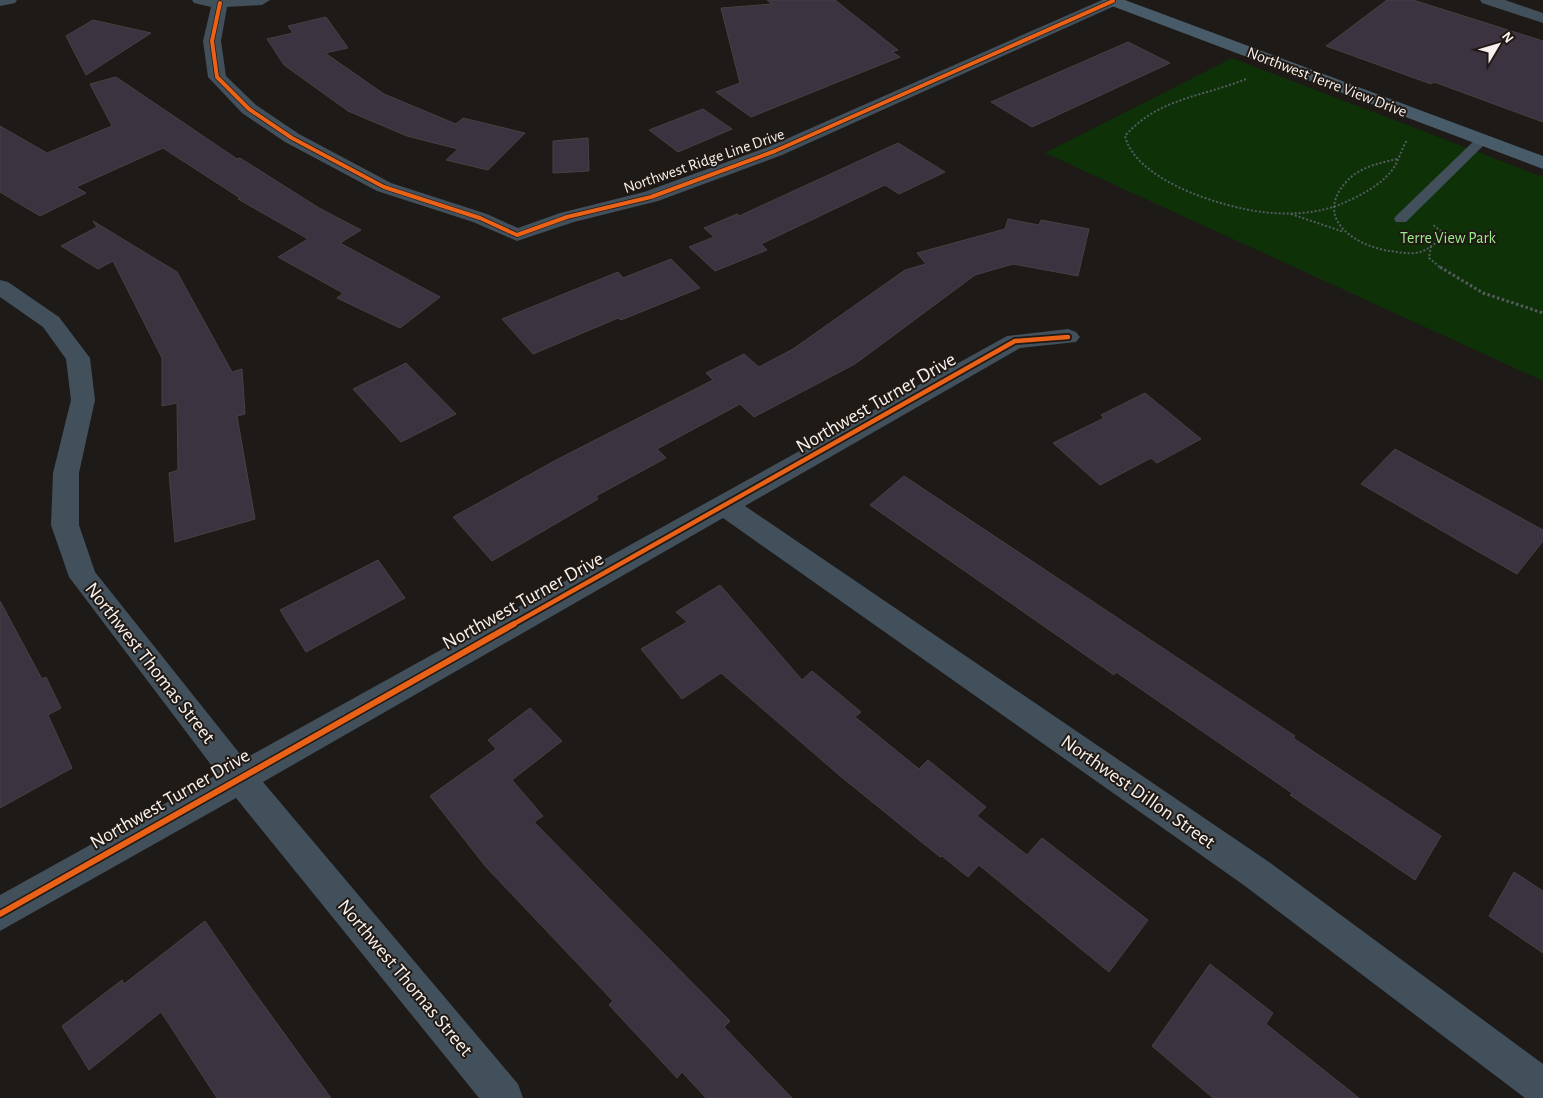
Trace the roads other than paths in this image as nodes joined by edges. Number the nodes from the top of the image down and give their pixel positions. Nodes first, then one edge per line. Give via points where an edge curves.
1 (9, 0) edge
2 (200, 0) edge
3 (262, 0) edge
4 (1112, 0) edge
5 (1488, 0) edge
6 (0, 1) edge
7 (220, 3) junction
8 (1543, 18) edge
9 (1482, 140) junction
10 (1543, 163) edge
11 (1401, 219) dead end
12 (0, 288) edge
13 (1068, 337) dead end
14 (725, 506) junction
15 (239, 777) junction
16 (0, 914) edge
17 (1543, 1088) edge
18 (504, 1098) edge

1 - 6 street
2 - 7 street
3 - 7 street
4 - 7 street, Northwest Ridge Line Drive via 775,152 651,196 567,217 517,235 480,218 384,187 292,138 249,109 217,77 212,41
4 - 9 street, Northwest Terre View Drive
5 - 8 street
9 - 10 street, Northwest Terre View Drive
9 - 11 lane
12 - 15 street, Northwest Thomas Street via 51,322 78,358 82,400 66,473 64,525 83,577
13 - 14 street, Northwest Turner Drive via 1015,341
14 - 15 street, Northwest Turner Drive
14 - 17 street, Northwest Dillon Street via 1257,874
15 - 16 street, Northwest Turner Drive
15 - 18 street, Northwest Thomas Street

